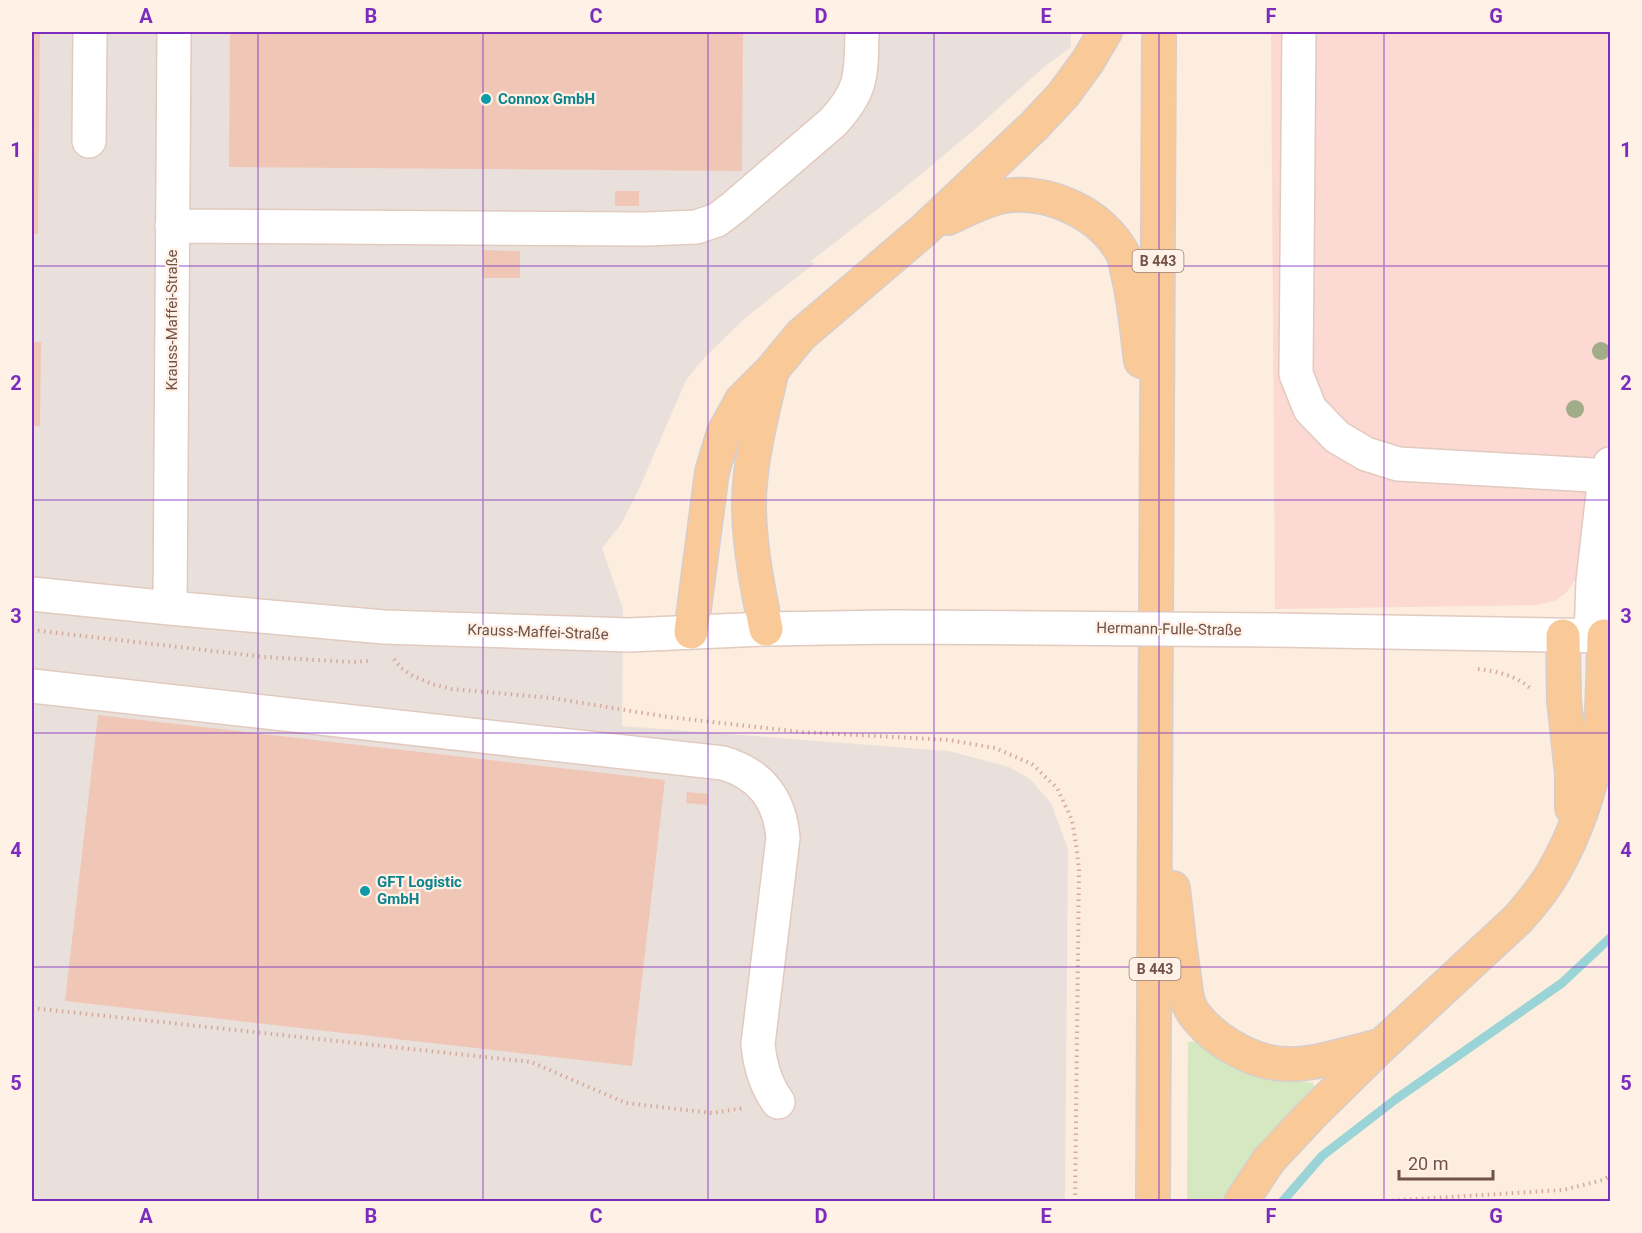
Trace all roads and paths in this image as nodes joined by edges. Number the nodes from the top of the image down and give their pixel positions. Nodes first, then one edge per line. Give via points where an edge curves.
1 (90, 32) edge
2 (174, 32) edge
3 (862, 32) edge
4 (1105, 32) edge
5 (1159, 32) edge
6 (1299, 32) edge
7 (89, 141) dead end
8 (172, 226) junction
9 (924, 230) junction
10 (772, 369) junction
11 (1609, 472) edge
12 (1158, 490) junction
13 (32, 594) edge
14 (170, 608) junction
15 (384, 627) junction
16 (766, 629) junction
17 (727, 630) joint
18 (692, 632) junction
19 (1592, 636) edge
20 (1470, 668) dead end
21 (32, 686) edge
22 (1564, 700) junction
23 (1156, 737) junction
24 (1568, 842) junction
25 (32, 1008) edge
26 (1381, 1046) junction
27 (778, 1102) joint
28 (1611, 1176) edge
29 (1075, 1202) edge
30 (1154, 1202) edge
31 (1241, 1202) edge
32 (1368, 1202) edge

1 - 7 street
2 - 8 street, Krauss-Maffei-Straße
3 - 8 street via 861,70 847,108 734,207 717,220 696,227 646,230
4 - 9 main road via 1063,95
5 - 12 main road, B 443
6 - 11 street via 1296,374 1310,409 1337,437 1366,454 1398,464
8 - 14 street, Krauss-Maffei-Straße
9 - 10 main road via 818,319
9 - 12 main road via 977,204 1026,195 1072,207 1110,237 1124,257 1131,287
10 - 16 main road via 759,428 749,509
10 - 18 main road via 742,400 724,432 712,472
11 - 19 street via 1593,581
12 - 23 main road, B 443
13 - 14 street, Krauss-Maffei-Straße
14 - 15 street, Krauss-Maffei-Straße
15 - 18 street, Krauss-Maffei-Straße via 629,635
15 - 29 path via 392,658 401,668 452,689 552,698 668,717 801,732 949,740 995,748 1032,764 1057,789 1072,820 1079,869
16 - 17 street, Hermann-Fulle-Straße
16 - 19 street, Hermann-Fulle-Straße, bridge via 1038,628
17 - 18 street, Krauss-Maffei-Straße
19 - 22 main road
19 - 24 main road via 1599,741
20 - 22 path via 1509,675 1542,700
21 - 27 street via 735,767 766,789 782,825 759,1044 763,1075
22 - 24 main road via 1572,774
23 - 26 main road via 1188,1004 1205,1027 1227,1044 1270,1063 1311,1063
23 - 30 main road, B 443
24 - 26 main road via 1554,871 1518,920
25 - 27 path via 531,1062 626,1103 712,1113
26 - 31 main road via 1269,1160
28 - 32 path via 1563,1190

